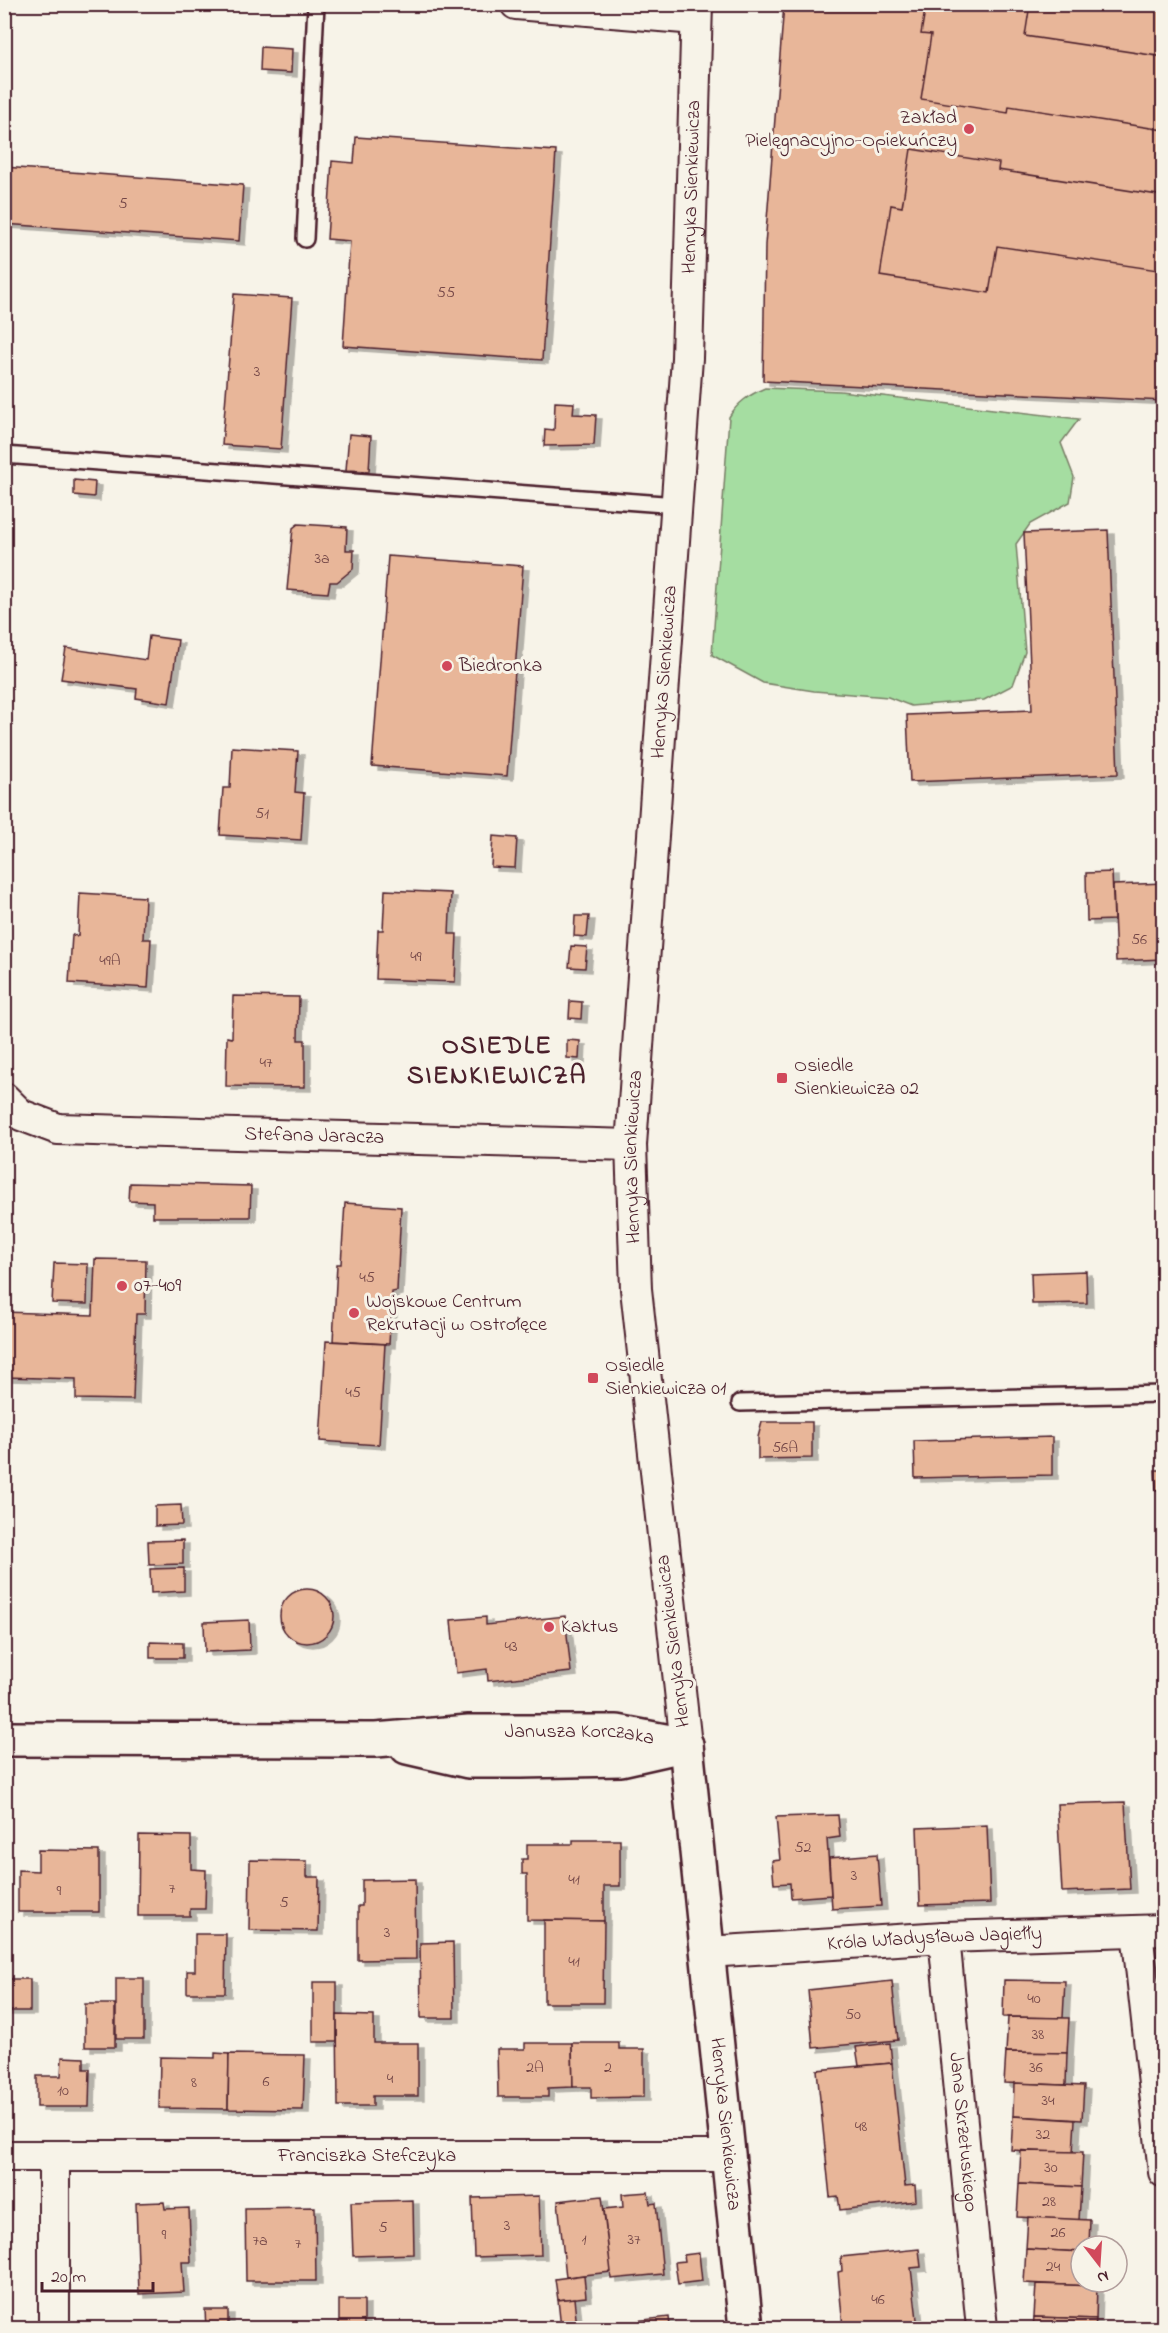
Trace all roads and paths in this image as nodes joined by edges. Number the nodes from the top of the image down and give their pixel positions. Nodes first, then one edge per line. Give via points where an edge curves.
1 (316, 4) edge
2 (516, 4) edge
3 (696, 12) edge
4 (304, 238) dead end
5 (4, 454) edge
6 (677, 505) junction
7 (10, 1114) edge
8 (631, 1145) junction
9 (1164, 1394) edge
10 (740, 1403) dead end
11 (4, 1739) edge
12 (686, 1745) junction
13 (1150, 1930) edge
14 (944, 1937) junction
15 (707, 1953) junction
16 (4, 2156) edge
17 (54, 2156) junction
18 (729, 2156) junction
19 (1164, 2172) edge
20 (54, 2328) edge
21 (746, 2328) edge
22 (982, 2328) edge

1 - 4 lane
2 - 3 street
3 - 6 street, Henryka Sienkiewicza via 687,358
5 - 6 lane
6 - 8 street, Henryka Sienkiewicza
7 - 8 street, Stefana Jaracza via 58,1129
8 - 12 street, Henryka Sienkiewicza via 636,1289
9 - 10 lane
11 - 12 street, Janusza Korczaka via 376,1740 469,1732 617,1732
12 - 15 street, Henryka Sienkiewicza
13 - 14 street, Króla Władysława Jagiełły
13 - 19 street
14 - 15 street, Króla Władysława Jagiełły
14 - 22 street, Jana Skrzetuskiego
15 - 18 street, Henryka Sienkiewicza
16 - 17 street, Franciszka Stefczyka
17 - 18 street, Franciszka Stefczyka
17 - 20 street
18 - 21 street, Henryka Sienkiewicza

